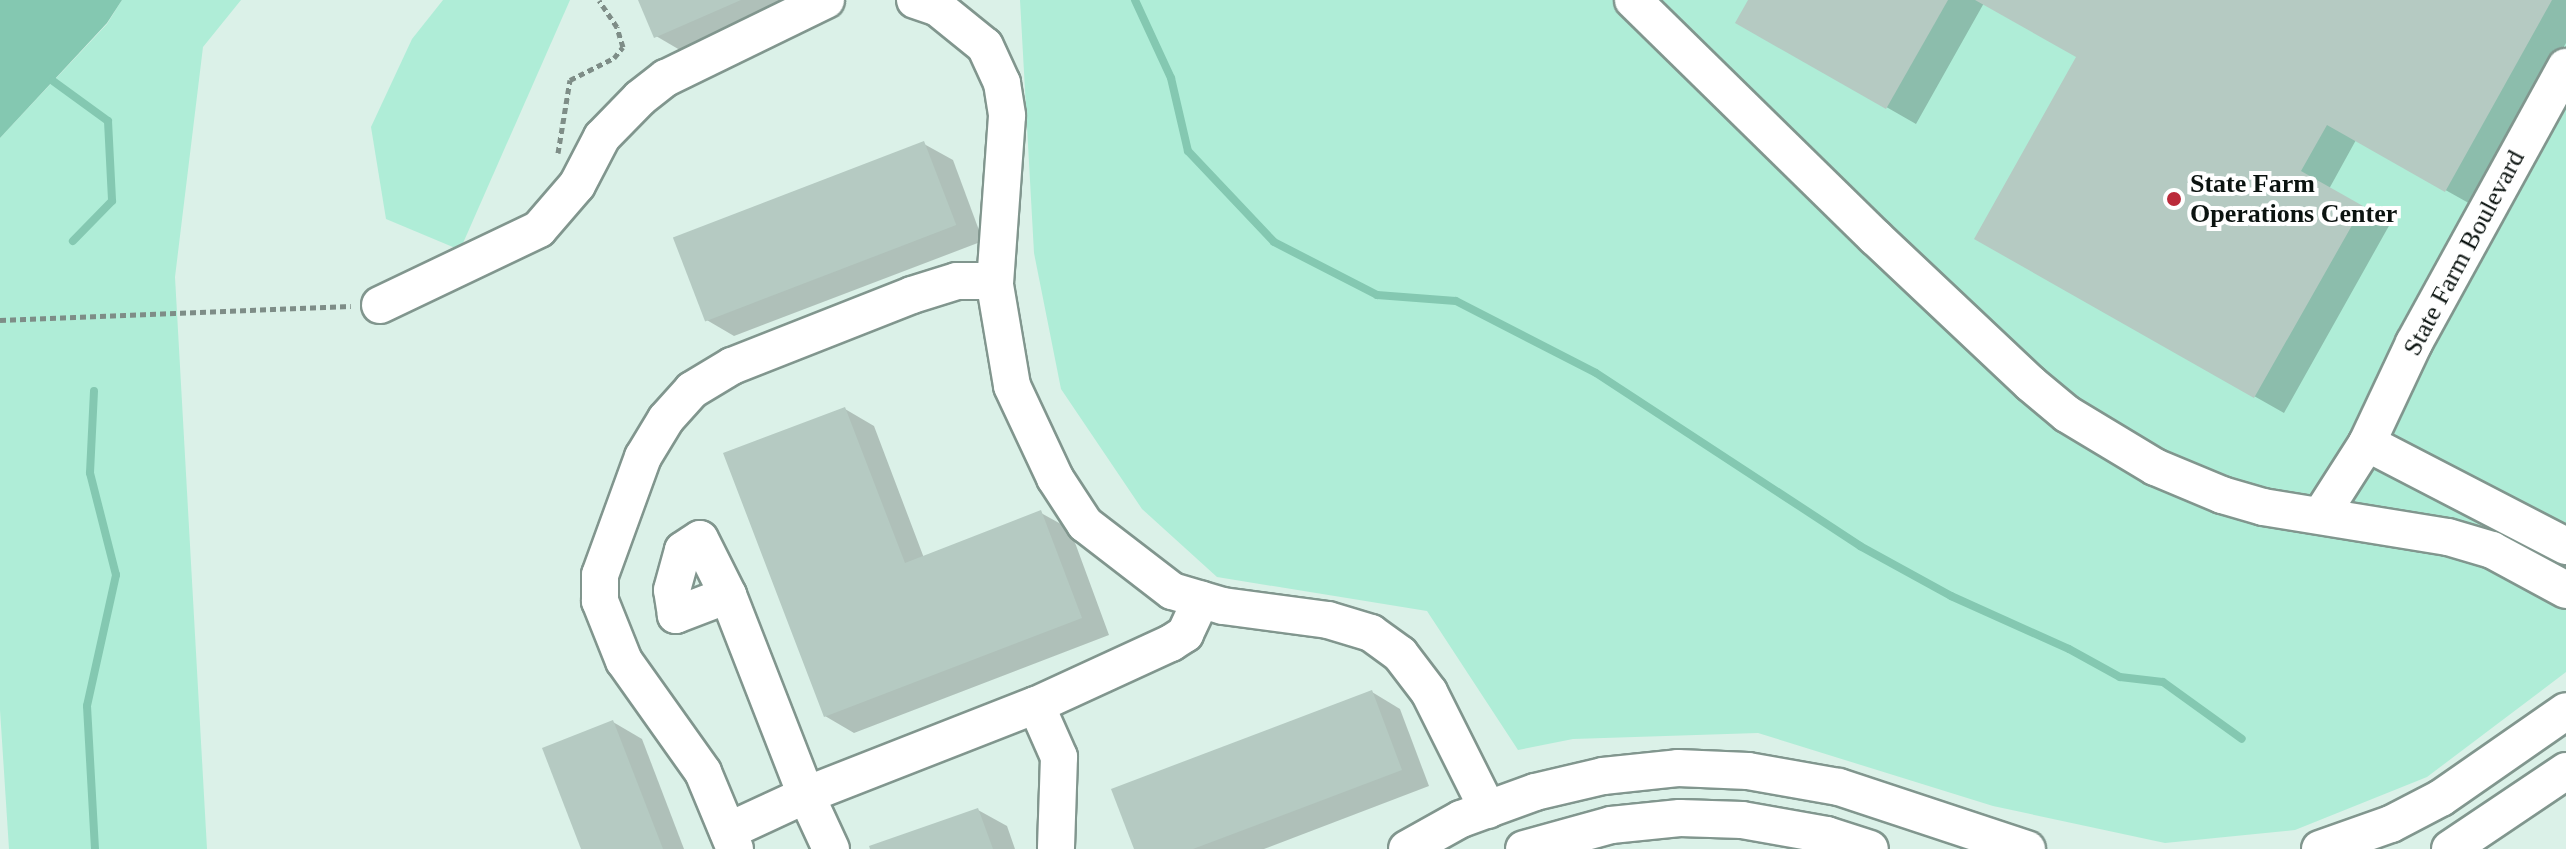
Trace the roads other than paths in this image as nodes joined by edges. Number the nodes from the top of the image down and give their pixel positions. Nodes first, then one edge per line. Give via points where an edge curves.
1 (826, 0) edge
2 (915, 0) edge
3 (1633, 0) edge
4 (2566, 67) edge
5 (995, 281) junction
6 (380, 305) road end
7 (2367, 443) junction
8 (2321, 515) junction
9 (2566, 546) edge
10 (2566, 590) edge
11 (728, 595) dead end
12 (1201, 600) junction
13 (1036, 705) junction
14 (2566, 711) edge
15 (2566, 771) edge
16 (806, 795) junction
17 (1488, 810) junction
18 (732, 840) edge
19 (831, 849) edge
20 (1056, 849) edge
21 (1407, 849) edge
22 (1524, 849) edge
23 (1870, 849) edge
24 (2027, 849) edge
25 (2320, 849) edge
26 (2450, 849) edge

1 - 6 street via 666,78 640,98 602,137 577,185 539,229
2 - 5 street via 938,8 985,46 1002,83 1007,116
3 - 8 street via 1875,237 2067,414 2155,467 2222,495
4 - 7 street, State Farm Boulevard via 2414,343
5 - 12 street via 1012,386 1055,478 1085,524 1134,565 1172,591
5 - 18 street via 957,281 912,295 732,366 692,390 643,457 600,575 600,601 624,661 703,772
7 - 8 street, State Farm Boulevard
7 - 9 street
8 - 10 street via 2492,550
11 - 16 street
12 - 13 street via 1185,634
12 - 17 street via 1328,620 1371,633 1400,654 1429,692
13 - 16 street
13 - 20 street via 1059,757
14 - 25 street via 2441,798 2391,824
15 - 26 street
16 - 18 street
16 - 19 street
17 - 21 street
17 - 24 street via 1603,776 1678,768 1748,771 1839,787
22 - 23 street via 1611,825 1680,818 1742,820 1827,835

